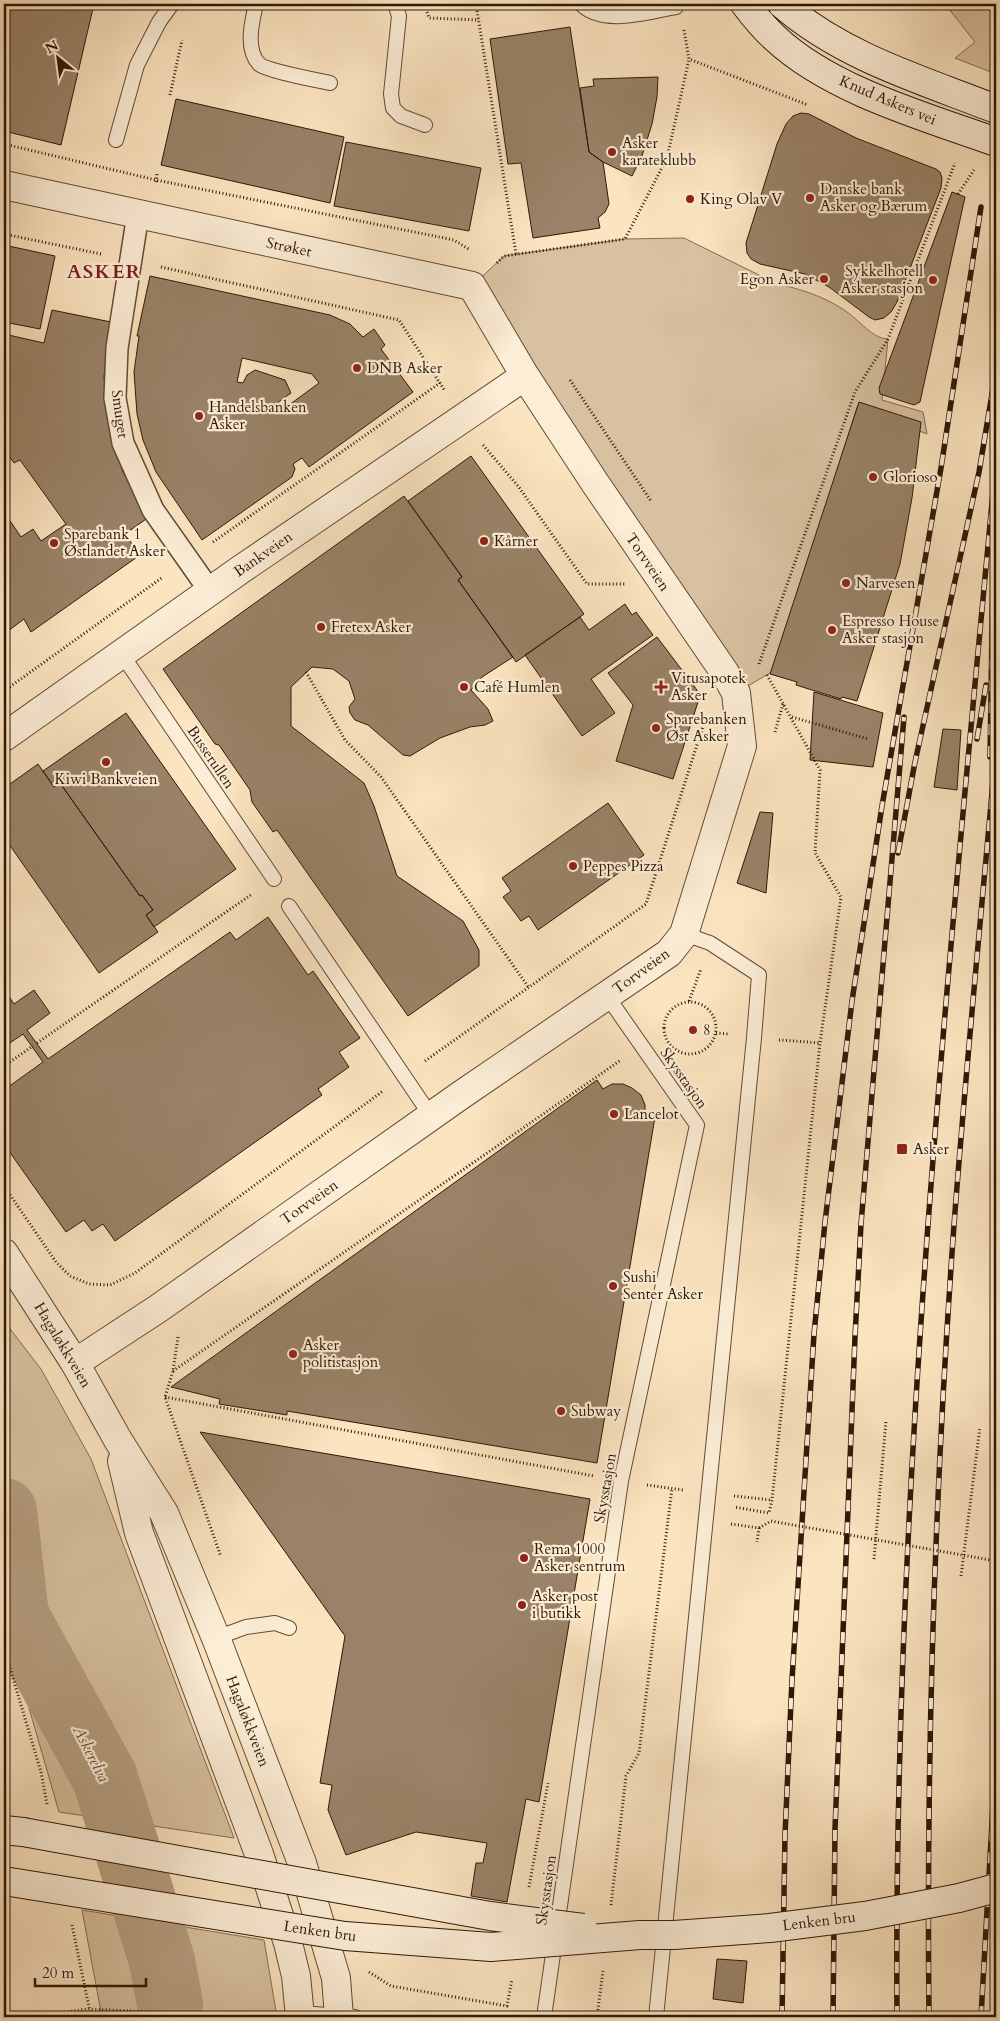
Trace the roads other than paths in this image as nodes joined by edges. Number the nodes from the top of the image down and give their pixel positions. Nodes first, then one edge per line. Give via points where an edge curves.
1 (172, 4) edge
2 (256, 4) edge
3 (395, 4) edge
4 (581, 4) edge
5 (745, 4) edge
6 (782, 4) edge
7 (676, 6) dead end
8 (330, 82) dead end
9 (996, 109) edge
10 (424, 125) dead end
11 (116, 140) dead end
12 (996, 142) edge
13 (4, 185) edge
14 (138, 214) junction
15 (525, 376) junction
16 (210, 591) junction
17 (121, 653) junction
18 (4, 737) edge
19 (274, 879) road end
20 (289, 906) dead end
21 (684, 934) junction
22 (607, 996) junction
23 (431, 1116) junction
24 (4, 1253) edge
25 (75, 1362) junction
26 (118, 1440) junction
27 (289, 1628) dead end
28 (216, 1638) junction
29 (13, 1831) edge
30 (4, 1881) edge
31 (996, 1888) edge
32 (640, 1935) junction
33 (300, 2015) edge
34 (344, 2016) edge
35 (544, 2017) edge
36 (656, 2017) edge

1 - 11 lane via 137,65
2 - 8 lane via 251,32 253,53 259,64
3 - 10 lane via 399,16 391,94 393,108 401,116
4 - 7 lane via 601,14 620,17
5 - 12 street, Knud Askers vei via 775,39 840,81 867,95
6 - 9 street, Knud Askers vei via 808,26 856,53
13 - 14 street, Strøket
14 - 15 street, Strøket via 472,286
14 - 16 street, Smuget via 118,337 115,398 123,443 153,510
15 - 16 street, Bankveien
15 - 21 street, Torvveien via 736,693 742,746
16 - 17 street, Bankveien
17 - 18 street, Bankveien
17 - 19 lane, Busserullen
20 - 23 lane
21 - 22 street, Torvveien via 669,954
21 - 36 lane via 710,943 759,975
22 - 23 street, Torvveien
22 - 35 lane, Skysstasjon via 697,1125 621,1481
23 - 25 street, Torvveien via 158,1308
24 - 25 street, Hagaløkkveien
25 - 26 street, Hagaløkkveien
26 - 28 street, Hagaløkkveien via 164,1513
26 - 33 street, Hagaløkkveien via 139,1533 259,1854 288,1943
27 - 28 lane via 275,1623 246,1627
28 - 34 street, Hagaløkkveien via 302,1863
29 - 32 street, Lenken bru, bridge via 490,1916
30 - 32 street, Lenken bru, bridge via 345,1936 412,1943 491,1948
31 - 32 street, Lenken bru, bridge via 865,1916 770,1928
33 - 34 lane

